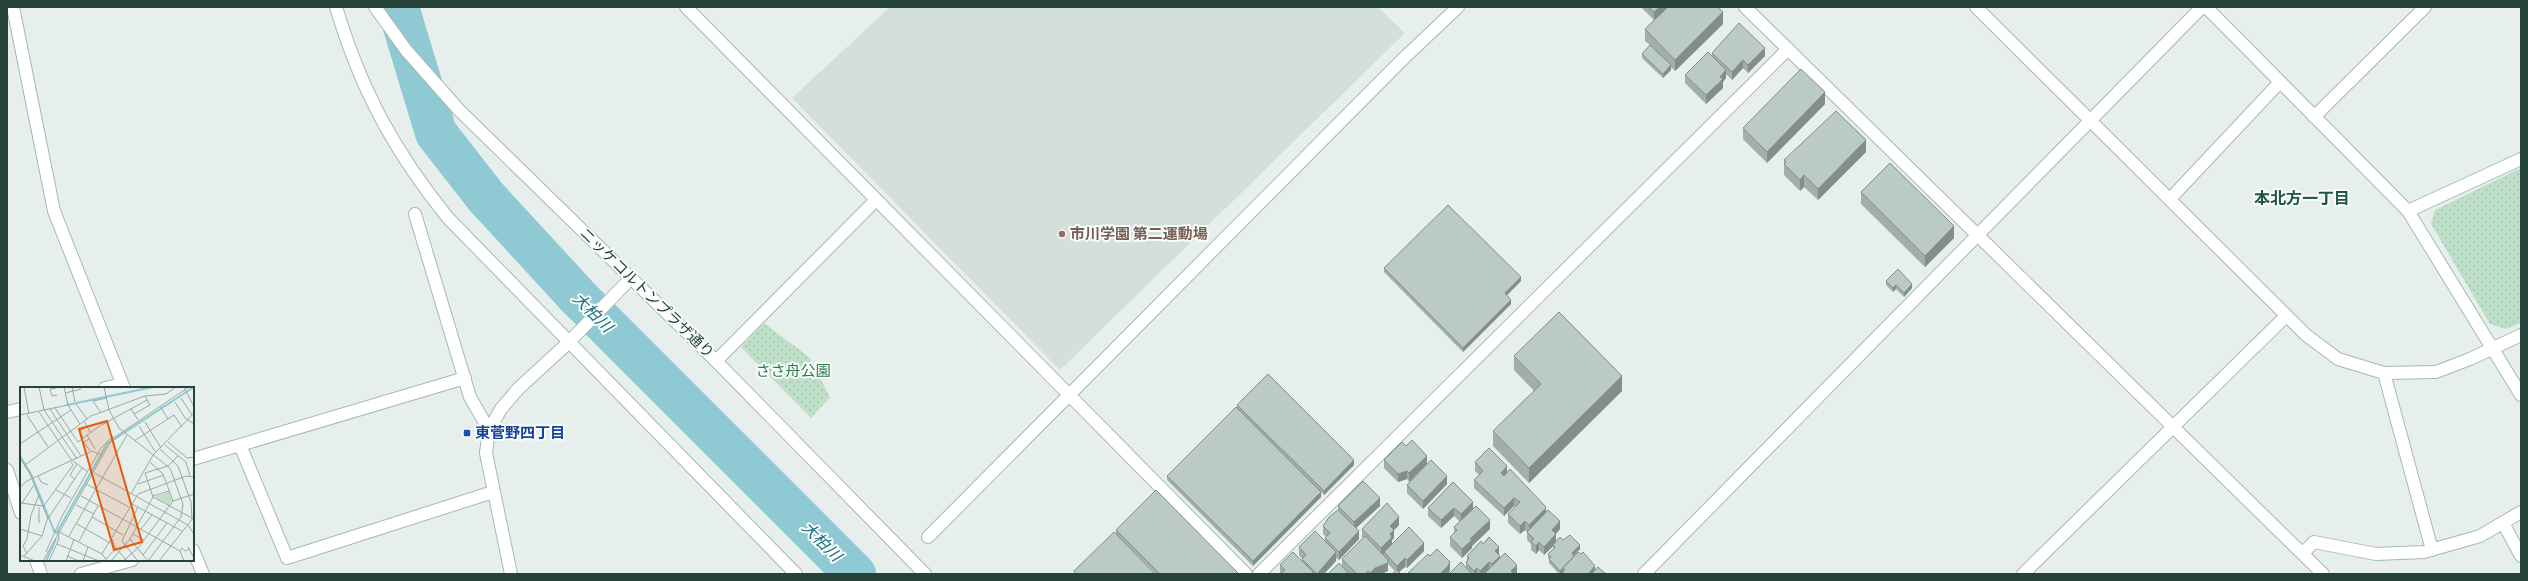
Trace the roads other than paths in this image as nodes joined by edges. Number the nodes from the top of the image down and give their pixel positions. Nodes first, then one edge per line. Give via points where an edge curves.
1 (13, 7) edge
2 (336, 7) edge
3 (375, 7) edge
4 (686, 7) edge
5 (1458, 7) edge
6 (1745, 7) edge
7 (1976, 7) edge
8 (2202, 7) edge
9 (2206, 7) edge
10 (2425, 7) edge
11 (1788, 49) junction
12 (2280, 82) junction
13 (2314, 118) junction
14 (2091, 120) junction
15 (2521, 159) edge
16 (876, 200) junction
17 (2170, 200) junction
18 (2408, 211) junction
19 (415, 214) dead end
20 (1979, 235) junction
21 (630, 278) junction
22 (2286, 316) junction
23 (2521, 335) edge
24 (569, 342) junction
25 (2492, 348) junction
26 (716, 361) junction
27 (2384, 373) junction
28 (465, 378) junction
29 (123, 386) edge
30 (1069, 395) junction
31 (2521, 395) edge
32 (20, 409) edge
33 (7, 412) edge
34 (2173, 426) junction
35 (489, 430) junction
36 (240, 445) junction
37 (194, 459) edge
38 (7, 470) edge
39 (493, 492) junction
40 (20, 510) edge
41 (2521, 512) edge
42 (2503, 523) junction
43 (928, 537) dead end
44 (2432, 550) junction
45 (194, 552) edge
46 (2303, 553) junction
47 (2521, 556) edge
48 (36, 561) edge
49 (128, 561) edge
50 (41, 574) edge
51 (81, 574) edge
52 (203, 574) edge
53 (512, 574) edge
54 (796, 574) edge
55 (925, 574) edge
56 (1246, 574) edge
57 (1258, 574) edge
58 (1644, 574) edge
59 (2023, 574) edge
60 (2323, 574) edge

1 - 29 street via 54,211
2 - 24 street via 354,63 368,96 389,137 417,180 448,218
3 - 21 street, ニッケコルトンプラザ通り via 433,83
4 - 16 street
5 - 30 street via 1404,58
6 - 11 street
7 - 14 street
8 - 14 street
9 - 12 street
10 - 13 street
11 - 20 street
11 - 57 street
12 - 13 street
12 - 17 street
13 - 18 street
14 - 17 street
14 - 20 street
15 - 18 street
16 - 26 street
16 - 30 street
17 - 22 street
18 - 25 street
19 - 28 street
20 - 34 street
20 - 58 street
21 - 24 street
21 - 26 street, ニッケコルトンプラザ通り
22 - 27 street via 2306,335 2338,358
22 - 34 street
23 - 25 street
24 - 35 street via 518,389 501,409
24 - 54 street
25 - 27 street via 2436,372
25 - 31 street
26 - 55 street, ニッケコルトンプラザ通り
27 - 44 street
28 - 35 street via 470,397
28 - 36 street
30 - 43 street
30 - 56 street
32 - 33 street
34 - 46 street
34 - 59 street
35 - 39 street via 486,453
36 - 37 street
36 - 39 street via 287,558
38 - 40 street
39 - 53 street
41 - 42 street
42 - 44 street via 2480,536
42 - 47 street
44 - 46 street via 2376,554 2314,542
45 - 52 street
46 - 60 street
48 - 50 street
49 - 51 street

